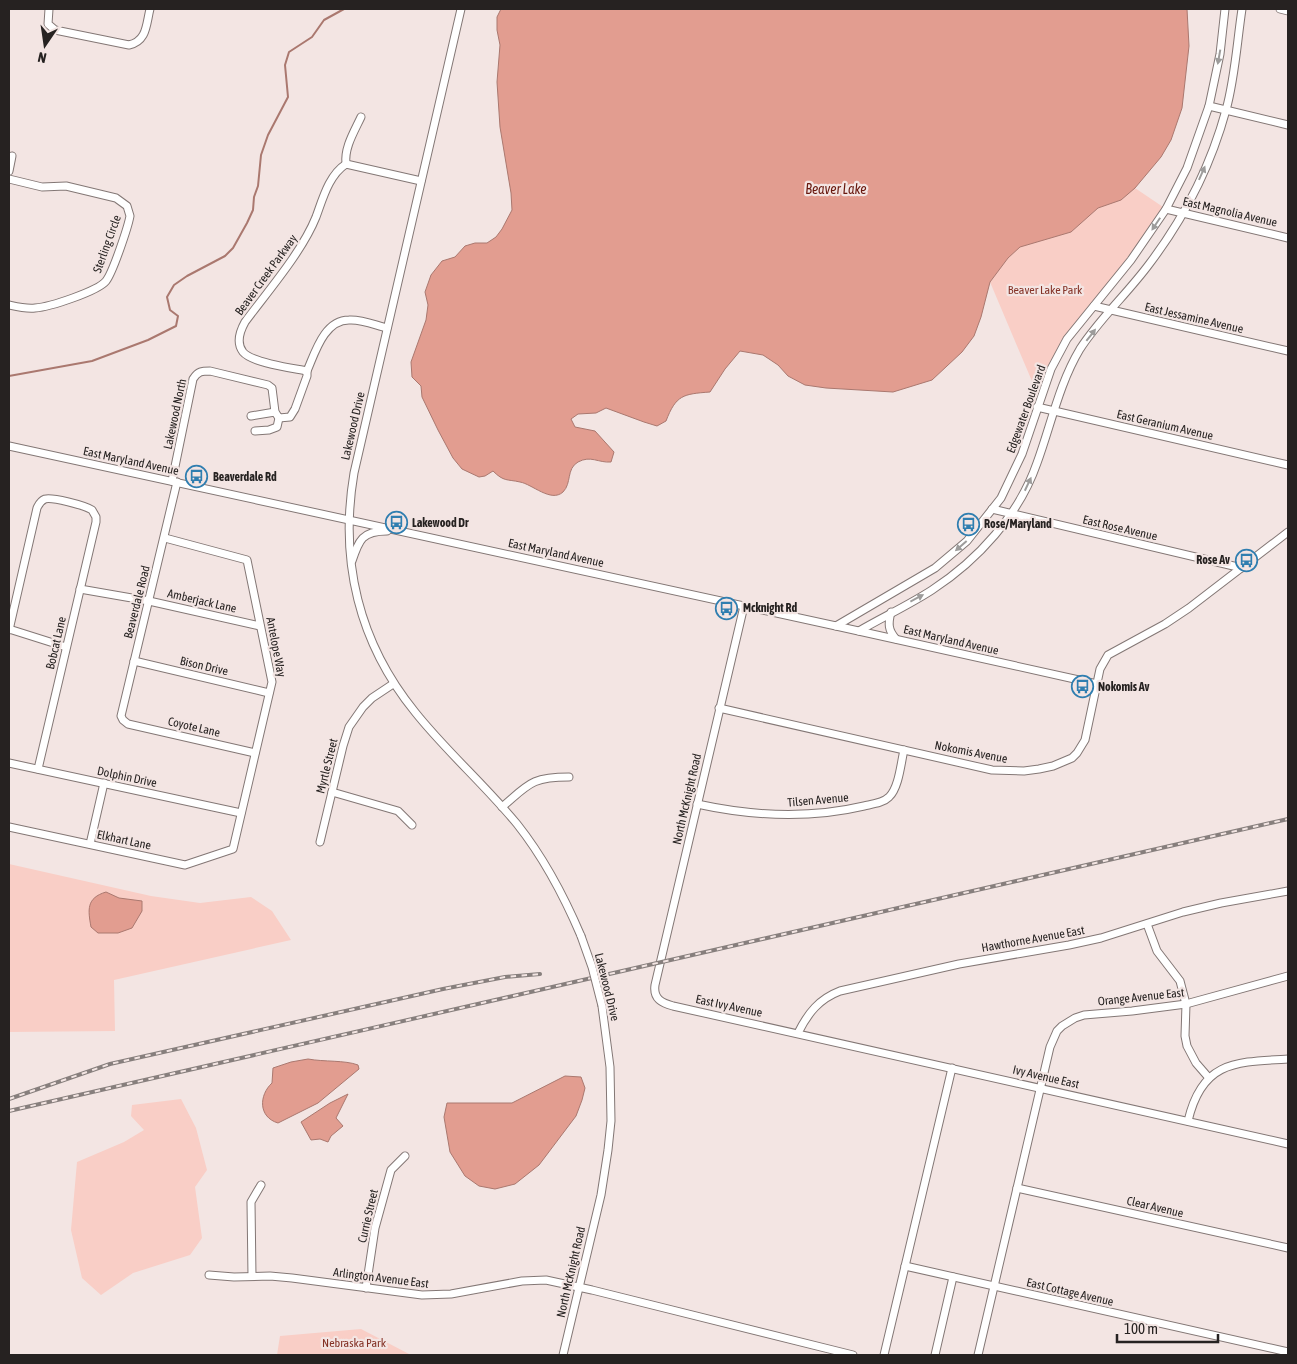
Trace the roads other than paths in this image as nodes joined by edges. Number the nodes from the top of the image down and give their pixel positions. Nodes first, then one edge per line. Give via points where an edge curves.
1 (49, 9) edge
2 (150, 9) edge
3 (461, 9) edge
4 (1225, 9) edge
5 (1242, 9) edge
6 (1280, 9) edge
7 (1288, 11) edge
8 (1209, 106) junction
9 (1226, 110) junction
10 (361, 117) dead end
11 (1288, 124) edge
12 (12, 156) dead end
13 (346, 164) junction
14 (9, 171) edge
15 (9, 179) edge
16 (421, 181) junction
17 (1166, 209) junction
18 (1184, 213) junction
19 (1288, 238) edge
20 (9, 304) edge
21 (1094, 306) junction
22 (1111, 310) junction
23 (387, 328) junction
24 (1288, 351) edge
25 (307, 371) junction
26 (1037, 407) junction
27 (1054, 411) junction
28 (277, 415) junction
29 (251, 416) dead end
30 (255, 431) dead end
31 (9, 446) edge
32 (1288, 465) edge
33 (175, 482) junction
34 (992, 510) junction
35 (1010, 514) junction
36 (348, 520) junction
37 (400, 531) junction
38 (1288, 532) edge
39 (165, 538) junction
40 (351, 564) junction
41 (1242, 568) junction
42 (80, 589) junction
43 (149, 601) junction
44 (744, 606) junction
45 (891, 612) junction
46 (260, 626) junction
47 (836, 626) junction
48 (9, 630) edge
49 (859, 631) junction
50 (896, 639) junction
51 (66, 647) junction
52 (134, 661) junction
53 (393, 684) junction
54 (1097, 684) junction
55 (269, 692) junction
56 (719, 708) junction
57 (128, 724) joint
58 (904, 750) junction
59 (255, 753) junction
60 (9, 763) edge
61 (38, 769) junction
62 (568, 777) dead end
63 (104, 784) junction
64 (332, 792) junction
65 (697, 804) junction
66 (502, 807) junction
67 (241, 813) junction
68 (412, 825) dead end
69 (9, 827) edge
70 (320, 842) dead end
71 (90, 844) junction
72 (233, 849) joint
73 (1288, 890) edge
74 (1147, 924) junction
75 (1288, 976) edge
76 (657, 998) joint
77 (1186, 1004) junction
78 (798, 1033) junction
79 (1288, 1059) edge
80 (952, 1068) junction
81 (1209, 1078) junction
82 (1040, 1087) junction
83 (1188, 1121) junction
84 (1288, 1144) edge
85 (405, 1156) dead end
86 (261, 1186) dead end
87 (1017, 1188) junction
88 (600, 1195) joint
89 (1288, 1248) edge
90 (905, 1266) junction
91 (209, 1275) dead end
92 (252, 1276) junction
93 (953, 1277) junction
94 (994, 1286) junction
95 (579, 1287) junction
96 (366, 1288) junction
97 (1288, 1352) edge
98 (563, 1355) edge
99 (853, 1355) edge
100 (884, 1355) edge
101 (935, 1355) edge
102 (978, 1355) edge

1 - 2 street via 48,24 55,30 129,45 138,43 143,36
3 - 16 street, Lakewood Drive
4 -> 8 street, Edgewater Boulevard
5 - 9 street, Edgewater Boulevard
6 - 7 street
8 - 9 street
8 - 17 street, Edgewater Boulevard via 1187,168
9 - 11 street
18 -> 9 street, Edgewater Boulevard
10 - 13 street, Beaver Creek Parkway via 345,156
12 - 14 street
13 - 16 street
13 - 25 street, Beaver Creek Parkway via 324,194 307,237 240,331 242,352 252,359
15 - 20 street, Sterling Circle via 42,186 66,186 116,198 127,206 130,216 109,277 102,285 42,307
16 - 23 street, Lakewood Drive
17 - 18 street, East Magnolia Avenue
17 -> 21 street, Edgewater Boulevard
18 - 19 street, East Magnolia Avenue
18 - 22 street, Edgewater Boulevard via 1150,264
21 - 22 street, East Jessamine Avenue
21 - 26 street, Edgewater Boulevard via 1067,339 1051,369
22 - 24 street, East Jessamine Avenue
27 -> 22 street, Edgewater Boulevard via 1062,384 1081,349
23 - 25 street via 357,321 339,321 329,328
23 - 36 street, Lakewood Drive via 354,473
25 - 28 street via 290,417
26 - 27 street, East Geranium Avenue
26 - 34 street, Edgewater Boulevard via 1022,454
27 - 32 street, East Geranium Avenue
35 -> 27 street, Edgewater Boulevard via 1037,464
28 - 29 street
28 - 30 street via 277,427
28 - 33 street, Lakewood North via 272,388 268,385 201,371 193,379
31 - 33 street, East Maryland Avenue
33 - 36 street, East Maryland Avenue
33 - 39 street, Beaverdale Road
34 - 35 street, East Rose Avenue
34 -> 47 street, Edgewater Boulevard via 967,541 935,568
35 - 41 street, East Rose Avenue
45 -> 35 street, Edgewater Boulevard via 953,575 978,553
36 - 37 street, East Maryland Avenue
36 - 40 street, Lakewood Drive
37 - 40 street via 366,535 359,542
37 - 44 street, East Maryland Avenue
38 - 41 street, Nokomis Avenue
39 - 43 street, Beaverdale Road
39 - 46 street, Antelope Way via 247,560
40 - 53 street, Lakewood Drive via 359,609
41 - 54 street, Nokomis Avenue via 1189,608 1108,655 1101,665
42 - 43 street, Amberjack Lane
42 - 48 street, Bobcat Lane via 96,522 94,513 88,508 47,498 37,508
42 - 51 street, Bobcat Lane
43 - 46 street, Amberjack Lane
43 - 52 street, Beaverdale Road
44 - 47 street, East Maryland Avenue
44 - 56 street, North McKnight Road
45 - 49 street, Edgewater Boulevard
45 - 50 street via 889,631
46 - 55 street, Antelope Way via 272,682
47 - 49 street, East Maryland Avenue
48 - 51 street
49 - 50 street, East Maryland Avenue
50 - 54 street, East Maryland Avenue
51 - 61 street, Bobcat Lane
52 - 55 street, Bison Drive
52 - 57 street, Beaverdale Road via 121,712
53 - 64 street, Myrtle Street via 372,698 349,727
53 - 66 street, Lakewood Drive
54 - 58 street, Nokomis Avenue via 1082,747 1072,758 1053,766 1024,771 1000,770
55 - 59 street, Antelope Way
56 - 58 street, Nokomis Avenue
56 - 65 street, North McKnight Road
57 - 59 street, Coyote Lane
58 - 65 street, Tilsen Avenue via 894,791 880,802 790,815 739,812
59 - 67 street, Antelope Way
60 - 61 street, Dolphin Drive
61 - 63 street, Dolphin Drive
62 - 66 street via 539,779
63 - 67 street, Dolphin Drive
63 - 71 street
64 - 68 street via 398,811
64 - 70 street, Myrtle Street
65 - 76 street, North McKnight Road via 654,985
66 - 88 street, Lakewood Drive, bridge via 532,845 561,892 581,936 602,1006 611,1094 608,1150
67 - 72 street, Antelope Way
69 - 71 street, Elkhart Lane
71 - 72 street, Elkhart Lane via 184,865
73 - 74 street, Hawthorne Avenue East via 1222,903
74 - 77 street via 1157,951 1180,981
74 - 78 street, Hawthorne Avenue East via 1069,945 959,964 840,991 813,1008
75 - 77 street, Orange Avenue East
76 - 78 street, East Ivy Avenue via 674,1006
77 - 81 street via 1185,1036 1188,1046 1196,1063
77 - 82 street, Orange Avenue East via 1084,1015 1068,1021 1052,1040
78 - 80 street, Ivy Avenue East
79 - 81 street via 1237,1065 1218,1071
80 - 82 street, Ivy Avenue East
80 - 90 street
81 - 83 street via 1196,1094
82 - 83 street, Ivy Avenue East
82 - 87 street, Orange Avenue East
83 - 84 street, Ivy Avenue East
85 - 96 street, Currie Street via 391,1170 375,1228
86 - 92 street via 251,1202
87 - 89 street, Clear Avenue
87 - 94 street, Orange Avenue East
88 - 95 street, North McKnight Road
90 - 93 street, East Cottage Avenue
90 - 100 street
91 - 92 street, Arlington Avenue East
92 - 96 street, Arlington Avenue East
93 - 94 street, East Cottage Avenue
93 - 101 street
94 - 97 street, East Cottage Avenue
94 - 102 street, Orange Avenue East
95 - 96 street, Arlington Avenue East via 534,1280 436,1295
95 - 98 street, North McKnight Road
95 - 99 street, Arlington Avenue East

